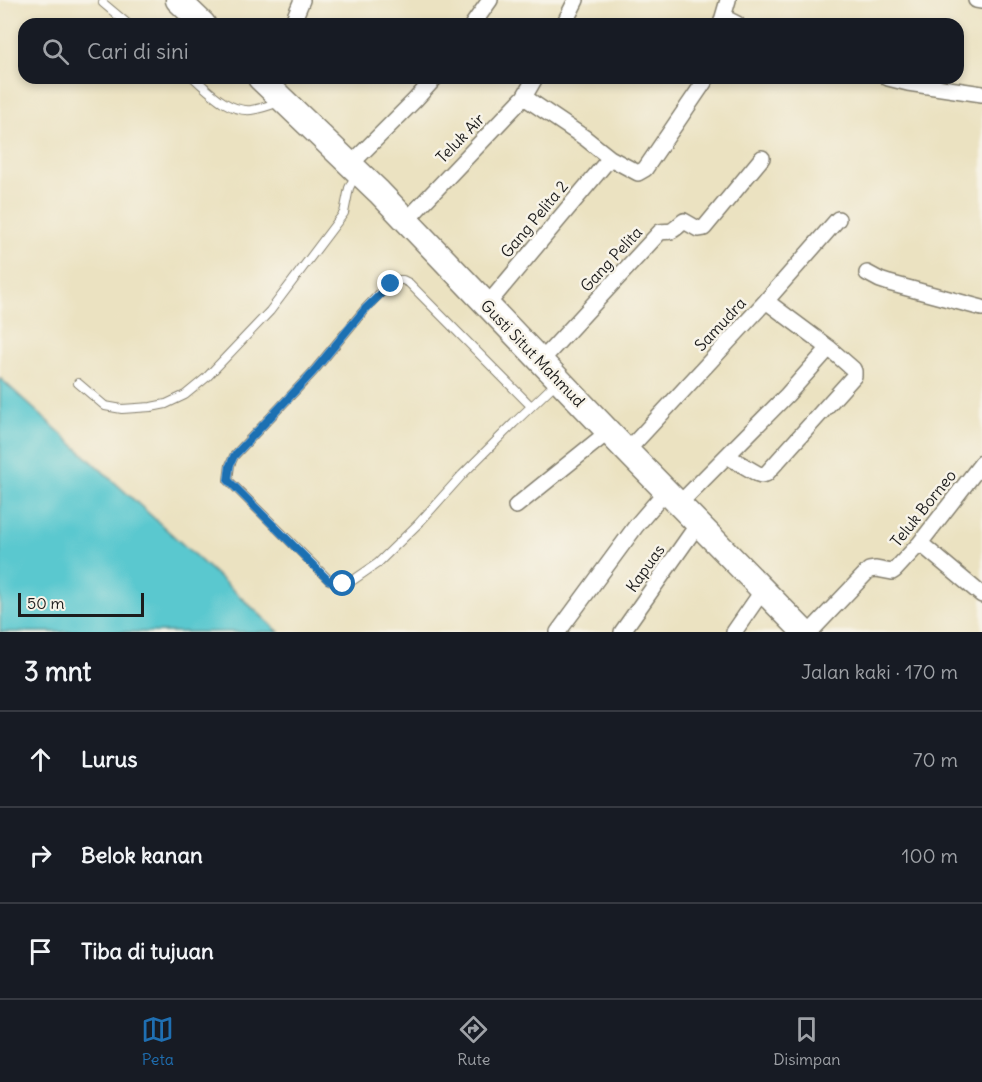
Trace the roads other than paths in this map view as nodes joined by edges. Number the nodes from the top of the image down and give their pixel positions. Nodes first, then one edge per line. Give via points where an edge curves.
1 (178, 0) edge
2 (302, 0) edge
3 (490, 0) edge
4 (576, 0) edge
5 (728, 0) edge
6 (976, 0) edge
7 (982, 1) edge
8 (103, 3) dead end
9 (121, 18) edge
10 (197, 18) edge
11 (294, 18) edge
12 (477, 18) edge
13 (567, 18) edge
14 (727, 18) edge
15 (201, 84) edge
16 (269, 84) edge
17 (430, 84) edge
18 (532, 84) edge
19 (703, 84) edge
20 (915, 84) edge
21 (982, 94) edge
22 (524, 97) junction
23 (284, 101) junction
24 (610, 158) junction
25 (762, 158) dead end
26 (354, 168) junction
27 (838, 219) dead end
28 (406, 221) junction
29 (867, 273) dead end
30 (766, 301) junction
31 (486, 304) junction
32 (982, 308) edge
33 (829, 348) junction
34 (541, 361) junction
35 (559, 380) junction
36 (78, 383) dead end
37 (531, 406) junction
38 (608, 432) junction
39 (627, 451) junction
40 (727, 456) junction
41 (982, 463) edge
42 (673, 497) junction
43 (516, 506) dead end
44 (698, 524) junction
45 (920, 543) junction
46 (763, 590) junction
47 (982, 595) edge
48 (558, 632) edge
49 (622, 632) edge
50 (734, 632) edge
51 (804, 632) edge
52 (810, 632) edge

1 - 10 highway
2 - 11 street
3 - 12 street
4 - 13 street
5 - 14 street
6 - 7 street
8 - 9 lane
15 - 23 lane via 227,105 241,109
16 - 23 highway, Gusti Situt Mahmud
17 - 26 street
18 - 22 street, Teluk Air
19 - 24 street via 645,169 638,173
20 - 21 street
22 - 24 street
22 - 28 street, Teluk Air
23 - 26 highway, Gusti Situt Mahmud
24 - 31 street, Gang Pelita 2
25 - 34 street, Gang Pelita via 704,228 684,221 674,230 660,232
26 - 28 highway, Gusti Situt Mahmud
26 - 36 lane via 344,213 270,312 207,377 166,404 122,409 105,406
27 - 30 street, Samudra
28 - 31 highway, Gusti Situt Mahmud
29 - 32 street via 889,283
30 - 33 street
30 - 39 street, Samudra
31 - 34 highway, Gusti Situt Mahmud
33 - 40 street
33 - 40 street via 855,374 768,471 758,474
34 - 35 highway, Gusti Situt Mahmud
35 - 37 lane
35 - 38 highway, Gusti Situt Mahmud
37 - 37 lane via 419,523 352,582 328,580 228,480 234,456 313,372 365,309 398,280 409,283
38 - 39 highway, Gusti Situt Mahmud
38 - 43 street
39 - 42 highway, Gusti Situt Mahmud
40 - 42 street
41 - 45 street, Teluk Borneo
42 - 44 highway, Gusti Situt Mahmud
42 - 48 street via 636,526
44 - 46 highway, Gusti Situt Mahmud
44 - 49 street, Kapuas
45 - 47 street
45 - 52 street, Teluk Borneo via 892,572 869,570
46 - 50 street
46 - 51 highway, Gusti Situt Mahmud

